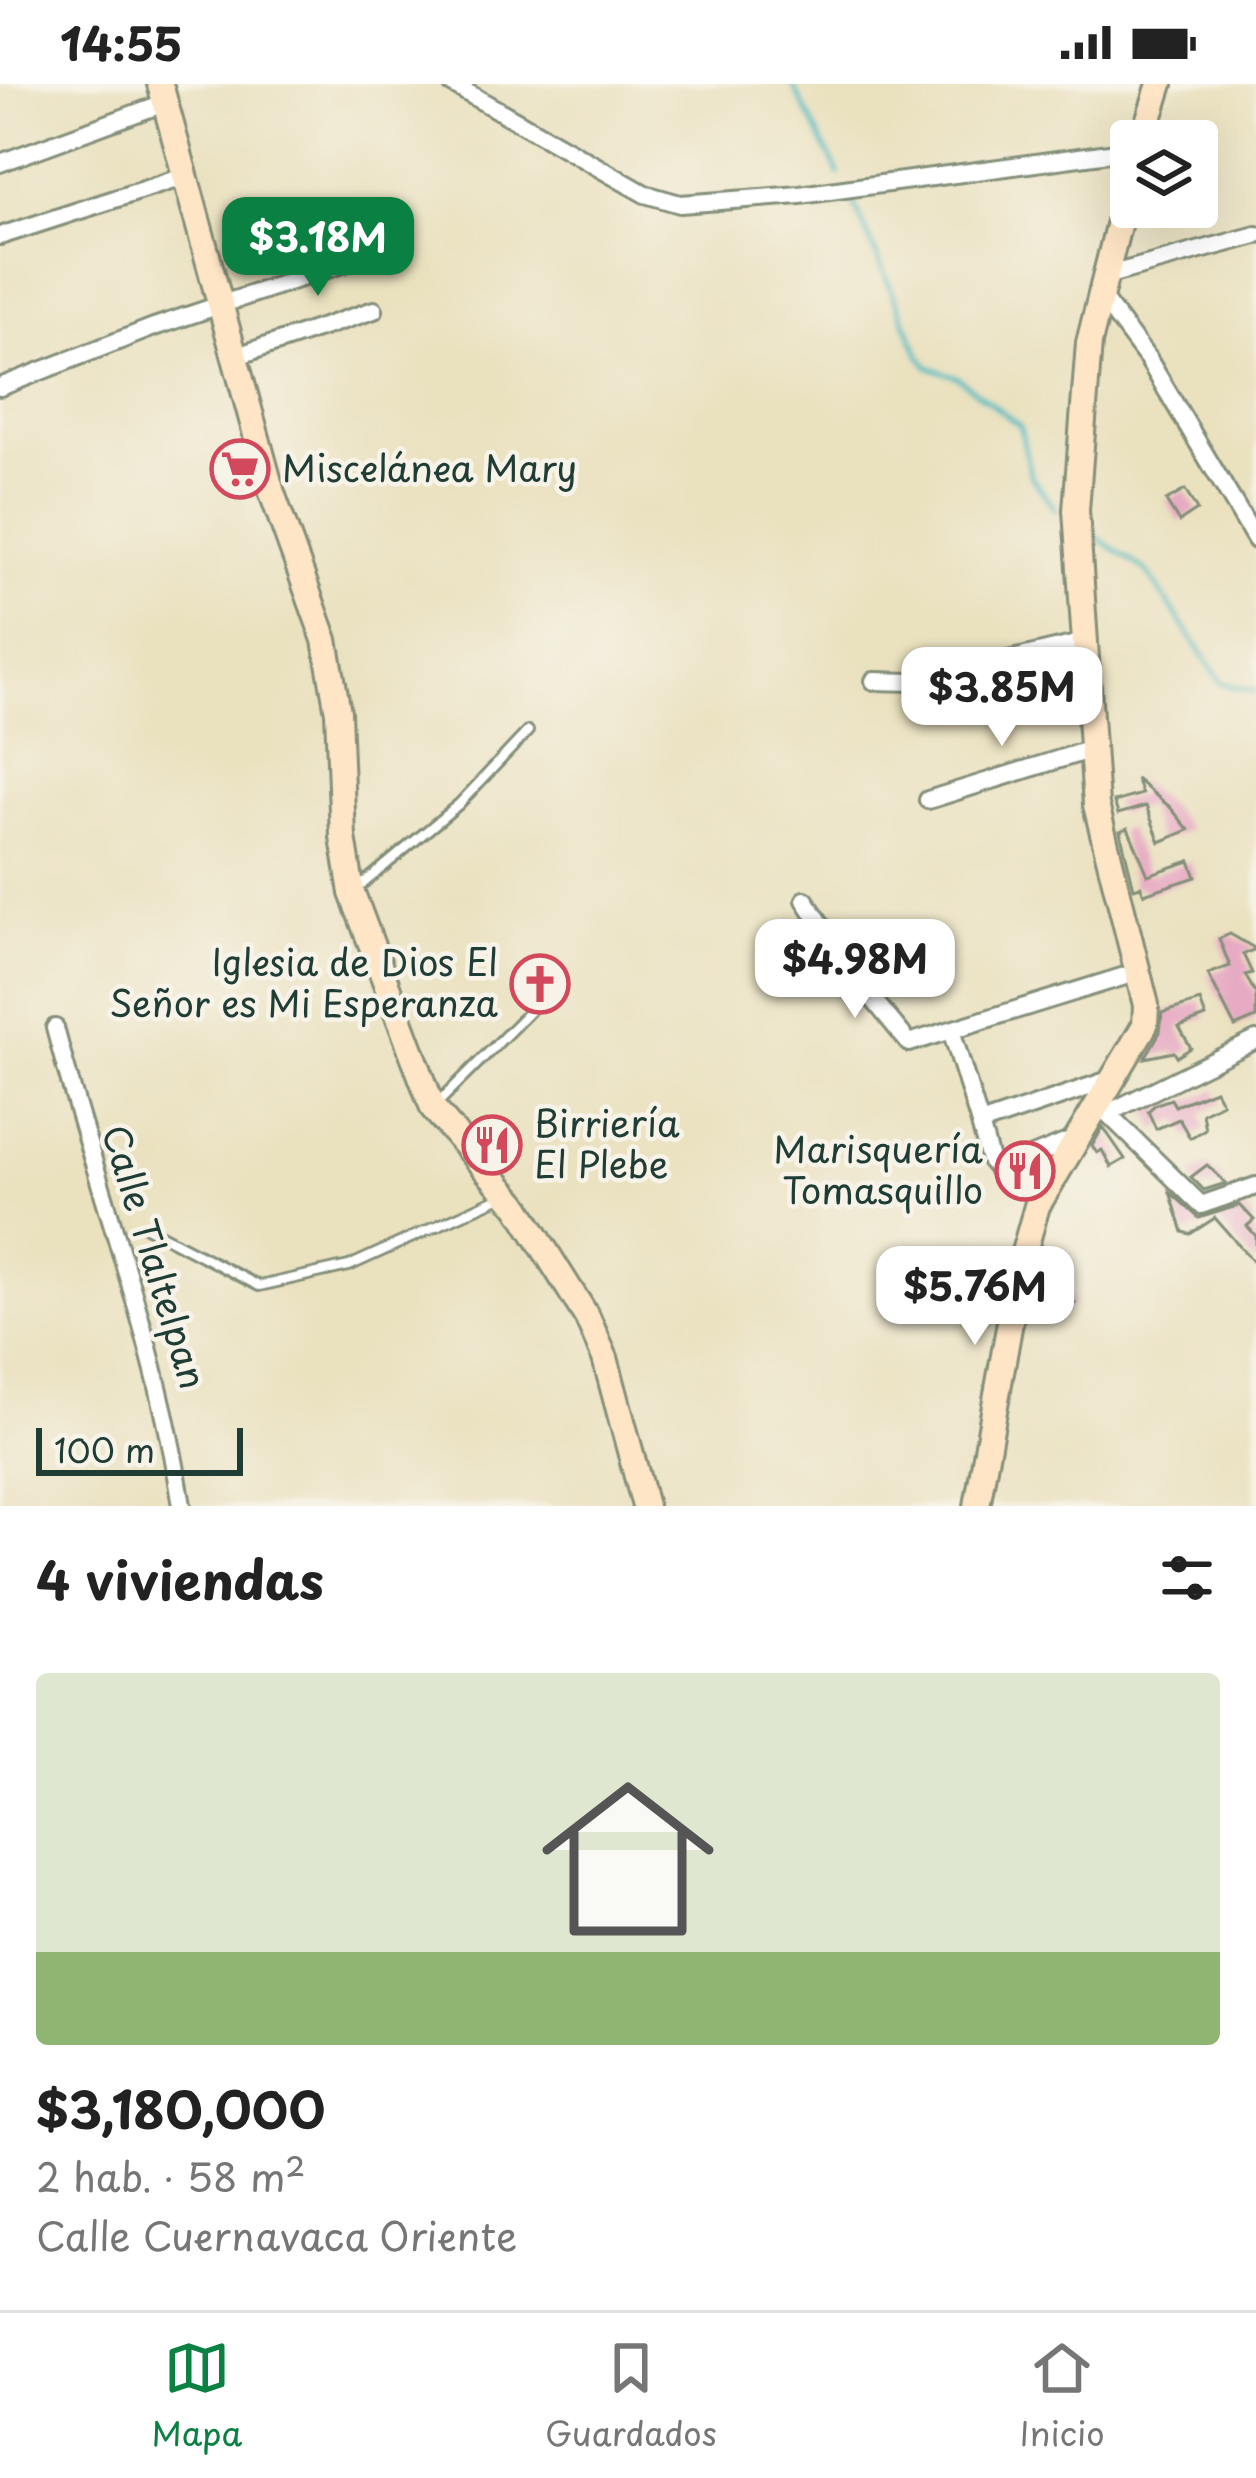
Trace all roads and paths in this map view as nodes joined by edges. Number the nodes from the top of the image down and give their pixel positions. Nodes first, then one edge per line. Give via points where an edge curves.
1 (452, 84) edge
2 (1160, 84) edge
3 (162, 93) edge
4 (1149, 120) edge
5 (1110, 153) edge
6 (0, 163) edge
7 (183, 177) junction
8 (1117, 228) edge
9 (1256, 235) edge
10 (0, 236) edge
11 (399, 245) dead end
12 (1102, 286) junction
13 (220, 304) junction
14 (374, 310) dead end
15 (237, 356) junction
16 (0, 387) edge
17 (1256, 540) edge
18 (1084, 643) junction
19 (874, 682) dead end
20 (528, 730) dead end
21 (1092, 749) junction
22 (928, 800) dead end
23 (352, 893) junction
24 (805, 900) dead end
25 (1138, 972) junction
26 (530, 1010) dead end
27 (55, 1028) dead end
28 (952, 1034) junction
29 (1256, 1040) edge
30 (1119, 1077) junction
31 (433, 1108) junction
32 (1103, 1109) junction
33 (980, 1124) junction
34 (1075, 1139) junction
35 (1256, 1186) edge
36 (506, 1195) junction
37 (146, 1227) dead end
38 (182, 1506) edge
39 (645, 1506) edge
40 (977, 1506) edge

1 - 5 street via 664,201 800,195
2 - 4 main road
3 - 6 street
3 - 7 main road
7 - 10 street
7 - 13 main road
8 - 12 main road
9 - 12 street
11 - 13 street
12 - 17 street
12 - 18 main road via 1076,471
13 - 15 main road
13 - 16 street
14 - 15 street
15 - 23 main road via 272,493 331,665
18 - 19 street via 914,682
18 - 21 main road
20 - 23 lane via 459,804
21 - 22 street
21 - 25 main road via 1102,838
23 - 31 main road
24 - 28 street via 898,1035 914,1044
25 - 28 street
25 - 30 main road via 1145,1024
26 - 31 lane
27 - 38 street, Calle Tlaltelpan via 162,1391
28 - 33 street
29 - 32 street
30 - 32 main road
30 - 33 street
31 - 36 main road
32 - 34 main road
32 - 35 street via 1206,1208
33 - 34 street via 998,1170
34 - 40 main road via 1037,1206 1020,1266
36 - 37 lane via 349,1266 259,1286
36 - 39 main road via 587,1317

